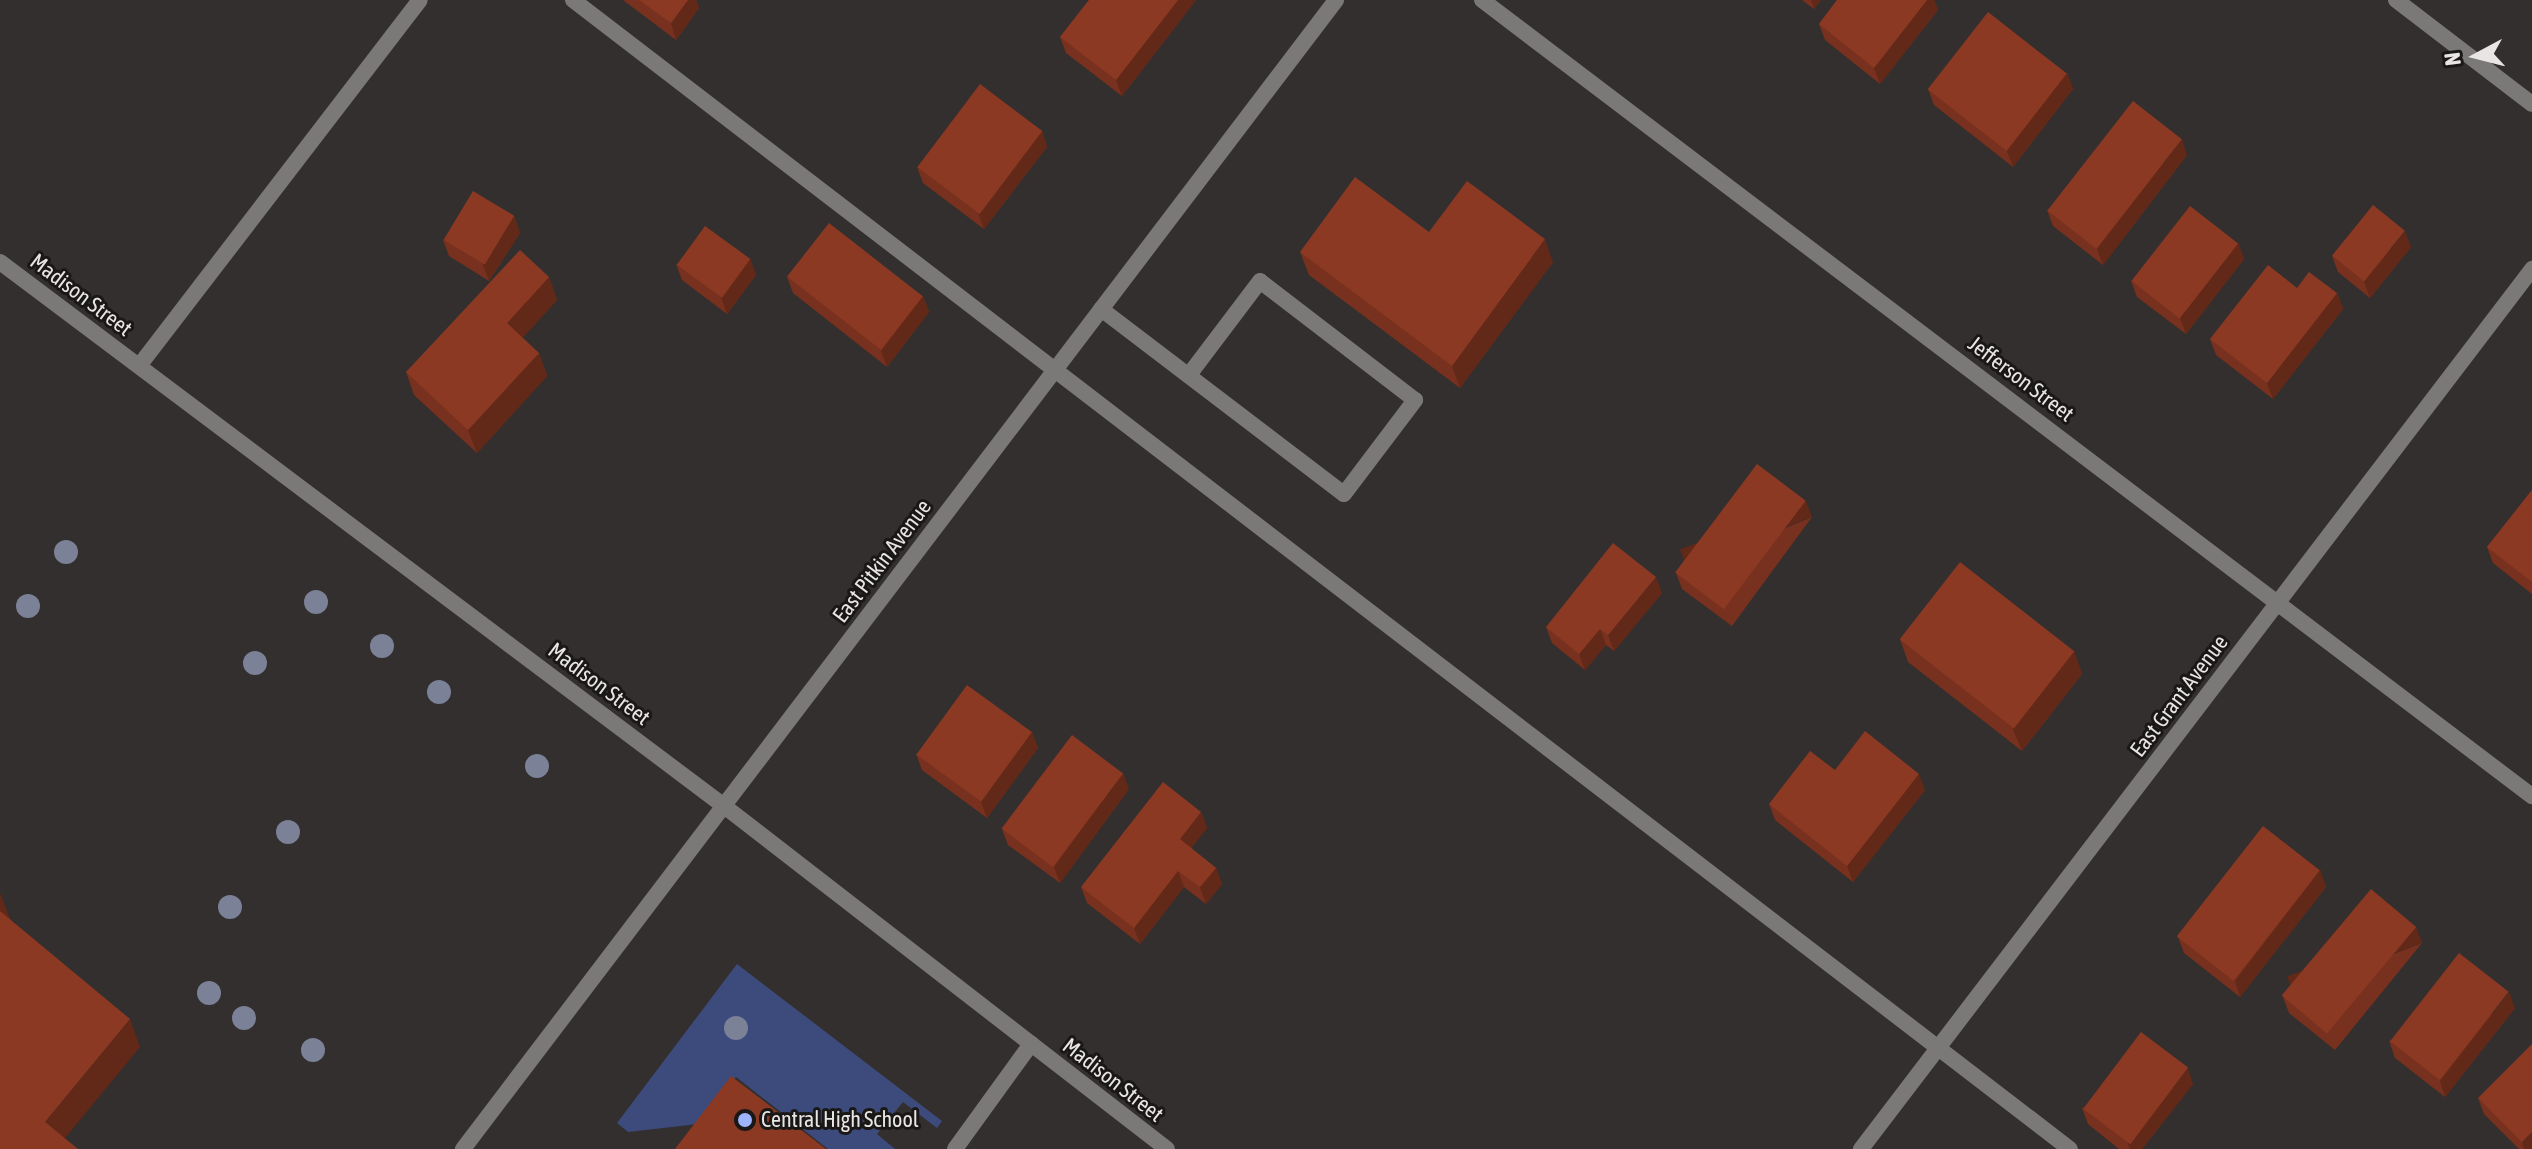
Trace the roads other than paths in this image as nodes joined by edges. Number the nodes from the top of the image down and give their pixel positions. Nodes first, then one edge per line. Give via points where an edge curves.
1 (420, 0) edge
2 (573, 0) edge
3 (1336, 0) edge
4 (1482, 0) edge
5 (2396, 0) edge
6 (2532, 104) edge
7 (0, 262) edge
8 (2532, 269) edge
9 (1101, 309) junction
10 (139, 366) junction
11 (1055, 370) junction
12 (1189, 375) junction
13 (2279, 601) junction
14 (2532, 796) edge
15 (724, 806) junction
16 (1031, 1044) junction
17 (1938, 1049) junction
18 (463, 1149) edge
19 (955, 1149) edge
20 (1167, 1149) edge
21 (1861, 1149) edge
22 (2070, 1149) edge

1 - 10 street
2 - 11 street
3 - 9 street, East Pitkin Avenue
4 - 13 street, Jefferson Street
5 - 6 street
7 - 10 street, Madison Street
8 - 13 street, East Grant Avenue
9 - 11 street, East Pitkin Avenue
9 - 12 street
10 - 15 street, Madison Street
11 - 15 street, East Pitkin Avenue
11 - 17 street
12 - 12 street via 1344,494 1415,400 1260,281
13 - 14 street, Jefferson Street
13 - 17 street, East Grant Avenue
15 - 16 street, Madison Street
15 - 18 street, East Pitkin Avenue
16 - 19 street
16 - 20 street, Madison Street
17 - 21 street, East Grant Avenue
17 - 22 street

